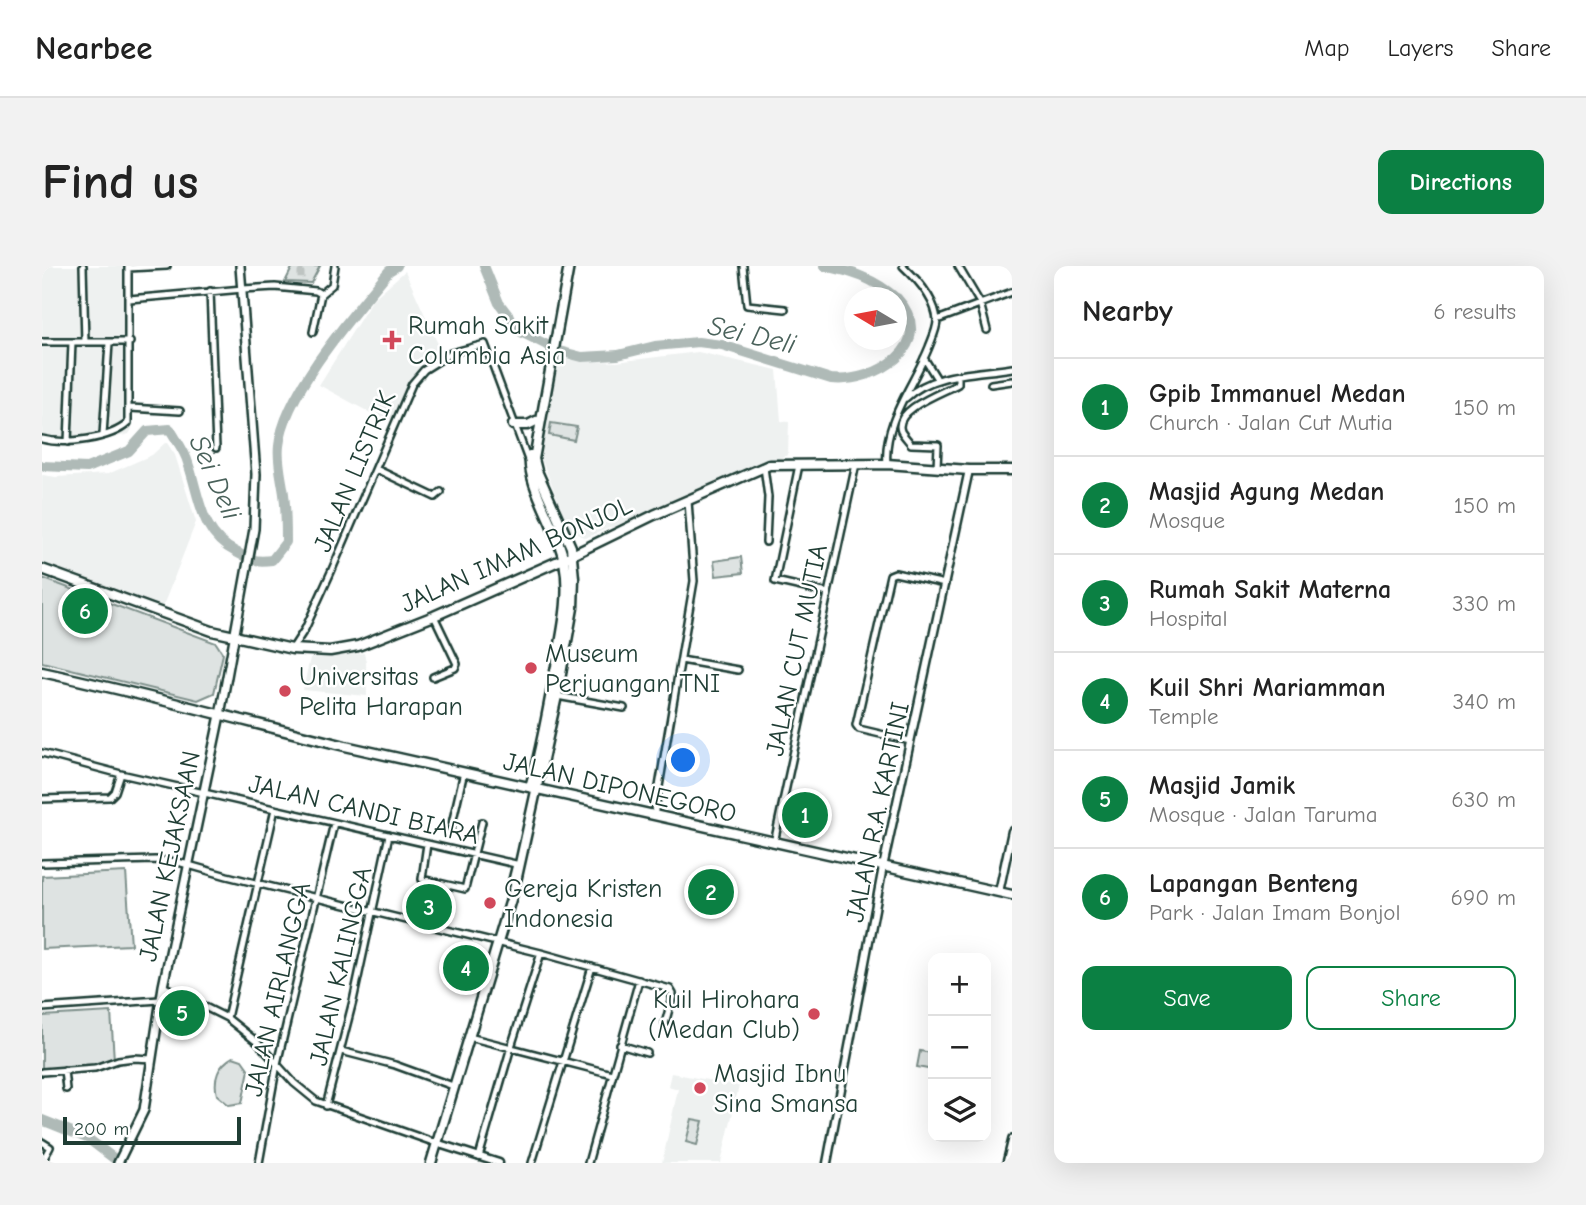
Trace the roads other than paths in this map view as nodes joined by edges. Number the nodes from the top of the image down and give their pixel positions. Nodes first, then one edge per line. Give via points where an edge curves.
1 (83, 266) edge
2 (167, 266) edge
3 (240, 266) edge
4 (335, 266) edge
5 (566, 266) edge
6 (743, 266) edge
7 (903, 266) edge
8 (958, 266) edge
9 (128, 267) edge
10 (243, 289) junction
11 (209, 291) junction
12 (1012, 292) edge
13 (321, 294) junction
14 (129, 299) junction
15 (980, 303) junction
16 (785, 309) dead end
17 (937, 320) junction
18 (987, 330) dead end
19 (313, 332) dead end
20 (42, 342) edge
21 (72, 342) junction
22 (85, 342) junction
23 (130, 342) junction
24 (109, 343) junction
25 (924, 358) junction
26 (1012, 368) edge
27 (547, 371) junction
28 (958, 377) junction
29 (937, 379) junction
30 (1012, 382) edge
31 (991, 384) dead end
32 (902, 401) junction
33 (130, 406) junction
34 (180, 411) dead end
35 (536, 421) junction
36 (513, 425) junction
37 (103, 435) junction
38 (42, 439) edge
39 (68, 442) junction
40 (216, 448) dead end
41 (529, 463) junction
42 (856, 464) junction
43 (887, 464) junction
44 (799, 465) junction
45 (764, 467) junction
46 (937, 468) junction
47 (376, 469) junction
48 (969, 470) junction
49 (1012, 470) edge
50 (441, 492) dead end
51 (688, 501) junction
52 (566, 535) junction
53 (594, 542) junction
54 (766, 542) dead end
55 (568, 556) junction
56 (42, 569) edge
57 (945, 584) junction
58 (828, 593) junction
59 (434, 616) junction
60 (233, 636) junction
61 (292, 649) junction
62 (681, 660) junction
63 (738, 670) dead end
64 (42, 672) edge
65 (433, 677) dead end
66 (556, 681) junction
67 (557, 696) junction
68 (624, 709) dead end
69 (220, 715) junction
70 (910, 741) junction
71 (42, 753) edge
72 (464, 772) junction
73 (121, 774) junction
74 (534, 788) junction
75 (204, 793) junction
76 (42, 799) edge
77 (275, 809) junction
78 (654, 816) junction
79 (482, 822) dead end
80 (334, 823) junction
81 (451, 828) dead end
82 (1012, 831) edge
83 (389, 835) junction
84 (774, 843) junction
85 (427, 844) junction
86 (475, 854) junction
87 (42, 863) edge
88 (518, 864) junction
89 (187, 865) junction
90 (883, 866) junction
91 (257, 884) junction
92 (999, 892) junction
93 (1012, 895) edge
94 (317, 898) junction
95 (373, 911) junction
96 (498, 943) junction
97 (541, 953) junction
98 (592, 967) junction
99 (639, 980) junction
100 (163, 986) junction
101 (160, 1000) junction
102 (42, 1008) edge
103 (227, 1018) junction
104 (665, 1024) dead end
105 (469, 1037) junction
106 (620, 1045) junction
107 (511, 1047) junction
108 (341, 1051) junction
109 (647, 1053) dead end
110 (152, 1059) junction
111 (562, 1062) junction
112 (277, 1064) junction
113 (64, 1070) junction
114 (42, 1072) edge
115 (611, 1074) junction
116 (453, 1086) junction
117 (66, 1089) dead end
118 (326, 1106) junction
119 (1012, 1139) edge
120 (42, 1142) edge
121 (436, 1143) junction
122 (480, 1159) edge
123 (42, 1161) edge
124 (118, 1163) edge
125 (259, 1163) edge
126 (430, 1163) edge
127 (499, 1163) edge
128 (532, 1163) edge
129 (588, 1163) edge
130 (827, 1163) edge
131 (1006, 1163) edge

1 - 22 street
2 - 9 street
3 - 10 main road, JALAN KEJAKSAAN
4 - 13 street via 332,285
5 - 27 main road
6 - 16 street via 747,304
7 - 17 street via 919,281
8 - 15 street
9 - 14 street
10 - 11 street
10 - 13 street via 299,288
10 - 60 main road, JALAN KEJAKSAAN via 256,474 254,529
11 - 14 street
11 - 40 street
12 - 15 street
13 - 19 street
14 - 23 street
15 - 17 street
15 - 18 street
17 - 25 street
20 - 21 street
21 - 22 street
21 - 39 street
22 - 24 street
23 - 24 street
23 - 33 street
24 - 37 street
25 - 29 street
25 - 32 street
26 - 28 street
27 - 35 main road
27 - 52 main road via 534,458
28 - 29 street
28 - 46 street via 958,384 922,401 900,425 911,444 938,445
29 - 32 street
30 - 31 street
32 - 43 street via 887,441
33 - 34 street
33 - 37 street via 127,425
35 - 36 main road
35 - 41 main road
36 - 41 street, JALAN LISTRIK
36 - 47 street, JALAN LISTRIK via 485,344 451,353 412,384
37 - 39 street
38 - 39 street
41 - 55 main road
42 - 43 main road, JALAN IMAM BONJOL
42 - 44 main road, JALAN IMAM BONJOL
42 - 58 street, JALAN CUT MUTIA
43 - 46 main road, JALAN IMAM BONJOL
44 - 45 main road, JALAN IMAM BONJOL
44 - 58 street via 775,581
45 - 51 main road, JALAN IMAM BONJOL
45 - 54 street
46 - 48 main road, JALAN IMAM BONJOL
47 - 50 street via 435,497
47 - 61 street, JALAN LISTRIK
48 - 49 main road, JALAN IMAM BONJOL
48 - 57 street, JALAN R.A. KARTINI
51 - 53 main road, JALAN IMAM BONJOL
51 - 62 street via 694,581
52 - 53 main road via 583,544
52 - 55 main road
53 - 55 main road, JALAN IMAM BONJOL
55 - 59 main road, JALAN IMAM BONJOL
55 - 66 main road
56 - 60 main road, JALAN IMAM BONJOL
57 - 70 street, JALAN R.A. KARTINI
57 - 70 street via 890,575 859,712 857,727
58 - 84 street, JALAN CUT MUTIA
59 - 61 main road, JALAN IMAM BONJOL via 354,647
59 - 65 street via 457,666
60 - 61 main road, JALAN IMAM BONJOL
60 - 69 main road, JALAN KEJAKSAAN
62 - 63 street
62 - 78 street
64 - 69 main road, JALAN DIPONEGORO
66 - 67 main road
66 - 74 main road
67 - 68 street
67 - 74 main road
69 - 72 main road, JALAN DIPONEGORO
69 - 75 main road, JALAN KEJAKSAAN
70 - 90 street, JALAN R.A. KARTINI
71 - 73 street, JALAN CANDI BIARA
72 - 74 main road, JALAN DIPONEGORO
72 - 81 street
73 - 75 street, JALAN CANDI BIARA
73 - 76 street via 110,797
74 - 78 main road, JALAN DIPONEGORO
74 - 88 main road
75 - 77 street, JALAN CANDI BIARA
75 - 89 main road, JALAN KEJAKSAAN
77 - 80 street, JALAN CANDI BIARA
77 - 91 street
78 - 84 main road, JALAN DIPONEGORO
79 - 86 street
80 - 83 street, JALAN CANDI BIARA
80 - 94 street, JALAN AIRLANGGA
82 - 92 street
83 - 85 street, JALAN CANDI BIARA
83 - 95 street, JALAN KALINGGA
84 - 90 main road, JALAN DIPONEGORO
85 - 86 street, JALAN CANDI BIARA
85 - 86 street via 422,879 463,890
86 - 88 street, JALAN CANDI BIARA
87 - 89 street via 155,860
88 - 96 main road
89 - 91 street
89 - 100 main road, JALAN KEJAKSAAN
90 - 92 main road, JALAN DIPONEGORO
90 - 130 street, JALAN R.A. KARTINI
91 - 94 street
91 - 103 street
92 - 93 main road, JALAN DIPONEGORO
94 - 95 street
94 - 112 street, JALAN AIRLANGGA
95 - 96 street
95 - 108 street, JALAN KALINGGA
96 - 97 street
96 - 105 main road
97 - 98 street
97 - 107 street
98 - 99 street
98 - 111 street
99 - 104 street via 673,993
99 - 106 street
100 - 101 main road, JALAN KEJAKSAAN
100 - 103 street
101 - 102 street
101 - 110 main road, JALAN KEJAKSAAN
103 - 112 street
105 - 107 street
105 - 116 main road
106 - 109 street
106 - 115 street
107 - 111 street
107 - 122 street
108 - 116 street
108 - 118 street, JALAN KALINGGA
110 - 113 street
110 - 124 main road, JALAN KEJAKSAAN via 142,1117
111 - 115 street
111 - 128 street
112 - 118 street
112 - 125 street, JALAN AIRLANGGA
113 - 114 street
113 - 117 street
115 - 129 street
116 - 121 main road
118 - 121 street
119 - 131 street
120 - 123 street via 50,1147
121 - 122 street
121 - 126 main road
122 - 127 street

